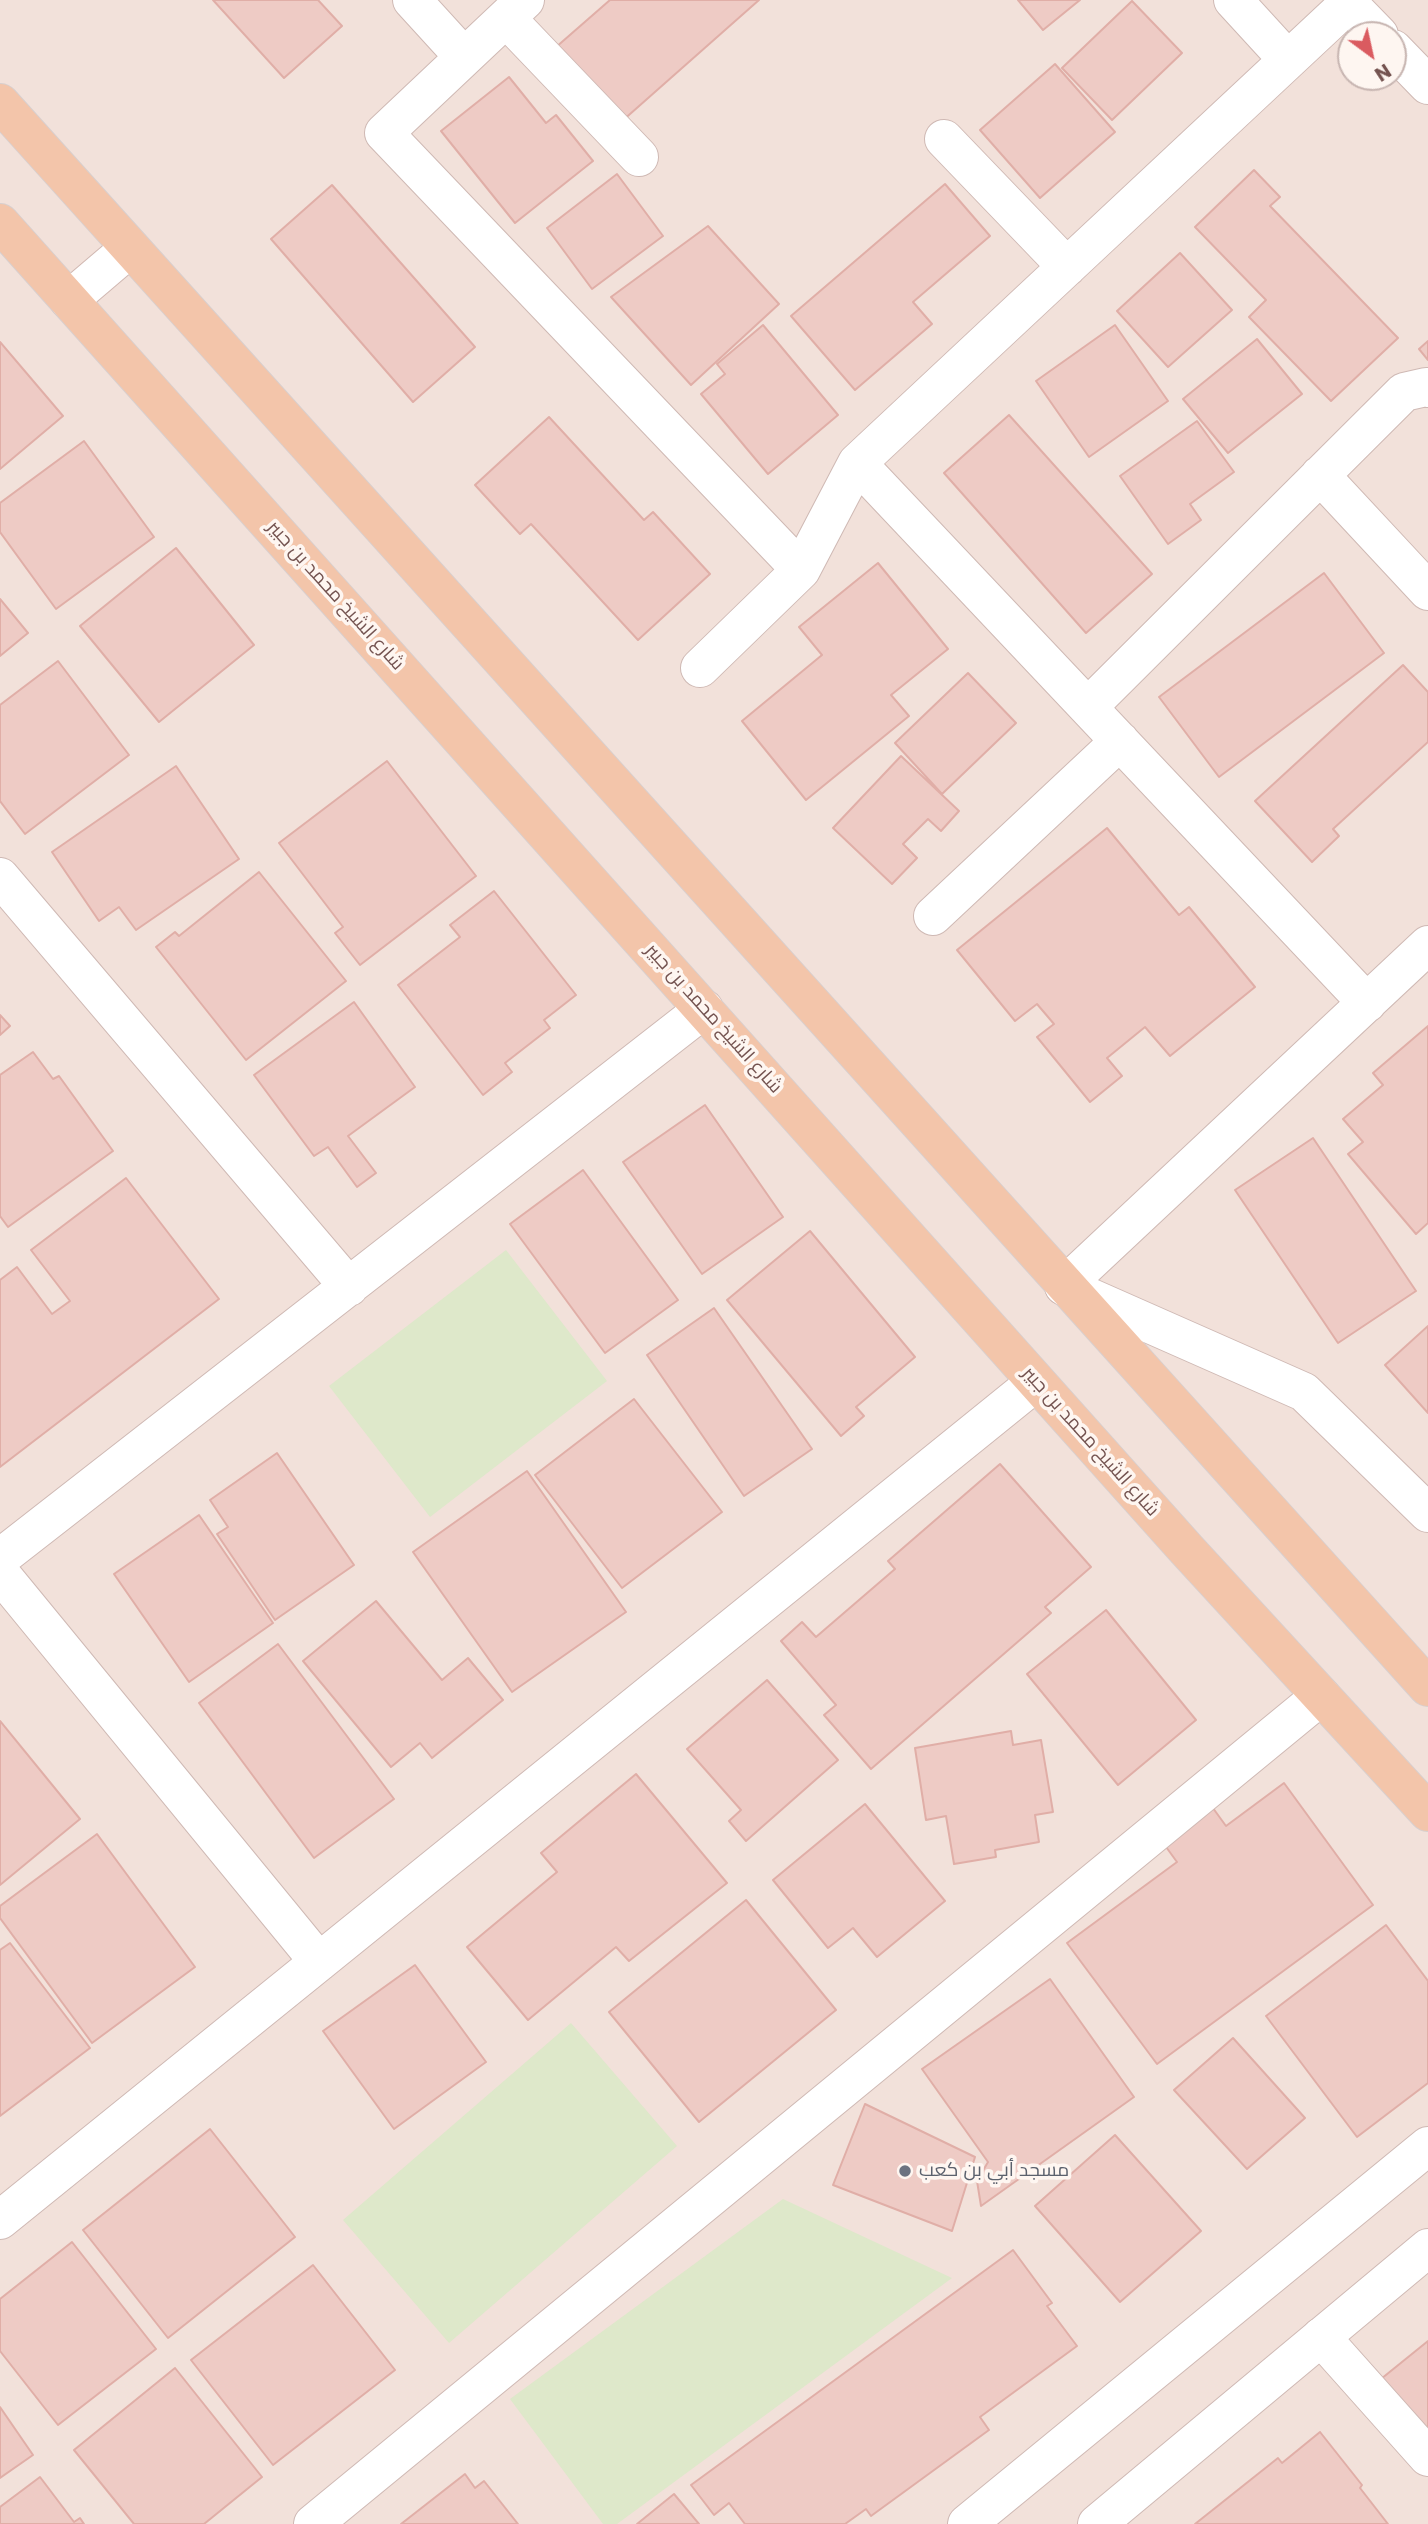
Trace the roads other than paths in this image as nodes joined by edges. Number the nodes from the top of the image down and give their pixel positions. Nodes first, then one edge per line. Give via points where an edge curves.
1 (412, 0) edge
2 (1233, 0) edge
3 (1347, 2) edge
4 (516, 9) edge
5 (1365, 21) edge
6 (464, 57) junction
7 (1288, 60) junction
8 (1407, 63) edge
9 (1428, 85) edge
10 (0, 103) edge
11 (944, 139) dead end
12 (639, 157) dead end
13 (0, 223) edge
14 (130, 248) junction
15 (1067, 267) junction
16 (69, 300) junction
17 (1428, 388) edge
18 (857, 464) junction
19 (1320, 475) junction
20 (801, 570) junction
21 (1428, 591) edge
22 (700, 668) dead end
23 (1088, 707) junction
24 (1120, 741) junction
25 (0, 877) edge
26 (933, 916) dead end
27 (1428, 945) edge
28 (1367, 1003) junction
29 (704, 1009) junction
30 (1064, 1286) junction
31 (349, 1287) junction
32 (1037, 1382) junction
33 (1428, 1513) edge
34 (0, 1558) edge
35 (0, 1573) edge
36 (1428, 1688) edge
37 (1321, 1696) junction
38 (1428, 1812) edge
39 (319, 1962) junction
40 (1428, 2146) edge
41 (0, 2220) edge
42 (1428, 2248) edge
43 (1321, 2337) junction
44 (1428, 2457) edge
45 (313, 2524) edge
46 (967, 2524) edge
47 (1097, 2524) edge

1 - 6 street
2 - 7 street
3 - 5 street
3 - 7 street
4 - 6 street
4 - 12 street
6 - 20 street via 384,133
7 - 15 street
8 - 9 street
10 - 14 main road
11 - 15 street
13 - 16 main road, شارع الشيخ محمد بن جبير
14 - 16 street
14 - 30 main road
15 - 18 street
16 - 29 main road, شارع الشيخ محمد بن جبير
17 - 19 street via 1404,392
18 - 20 street
18 - 23 street
19 - 21 street
19 - 23 street
20 - 22 street
23 - 24 street
24 - 26 street
24 - 28 street
25 - 31 street
27 - 28 street
28 - 30 street
29 - 31 street
29 - 32 main road, شارع الشيخ محمد بن جبير
30 - 33 street via 1304,1392
30 - 36 main road
31 - 34 street
32 - 37 main road, شارع الشيخ محمد بن جبير
32 - 39 street
35 - 39 street
37 - 38 main road, شارع الشيخ محمد بن جبير
37 - 45 street
39 - 41 street
40 - 46 street
42 - 43 street
43 - 44 street
43 - 47 street

